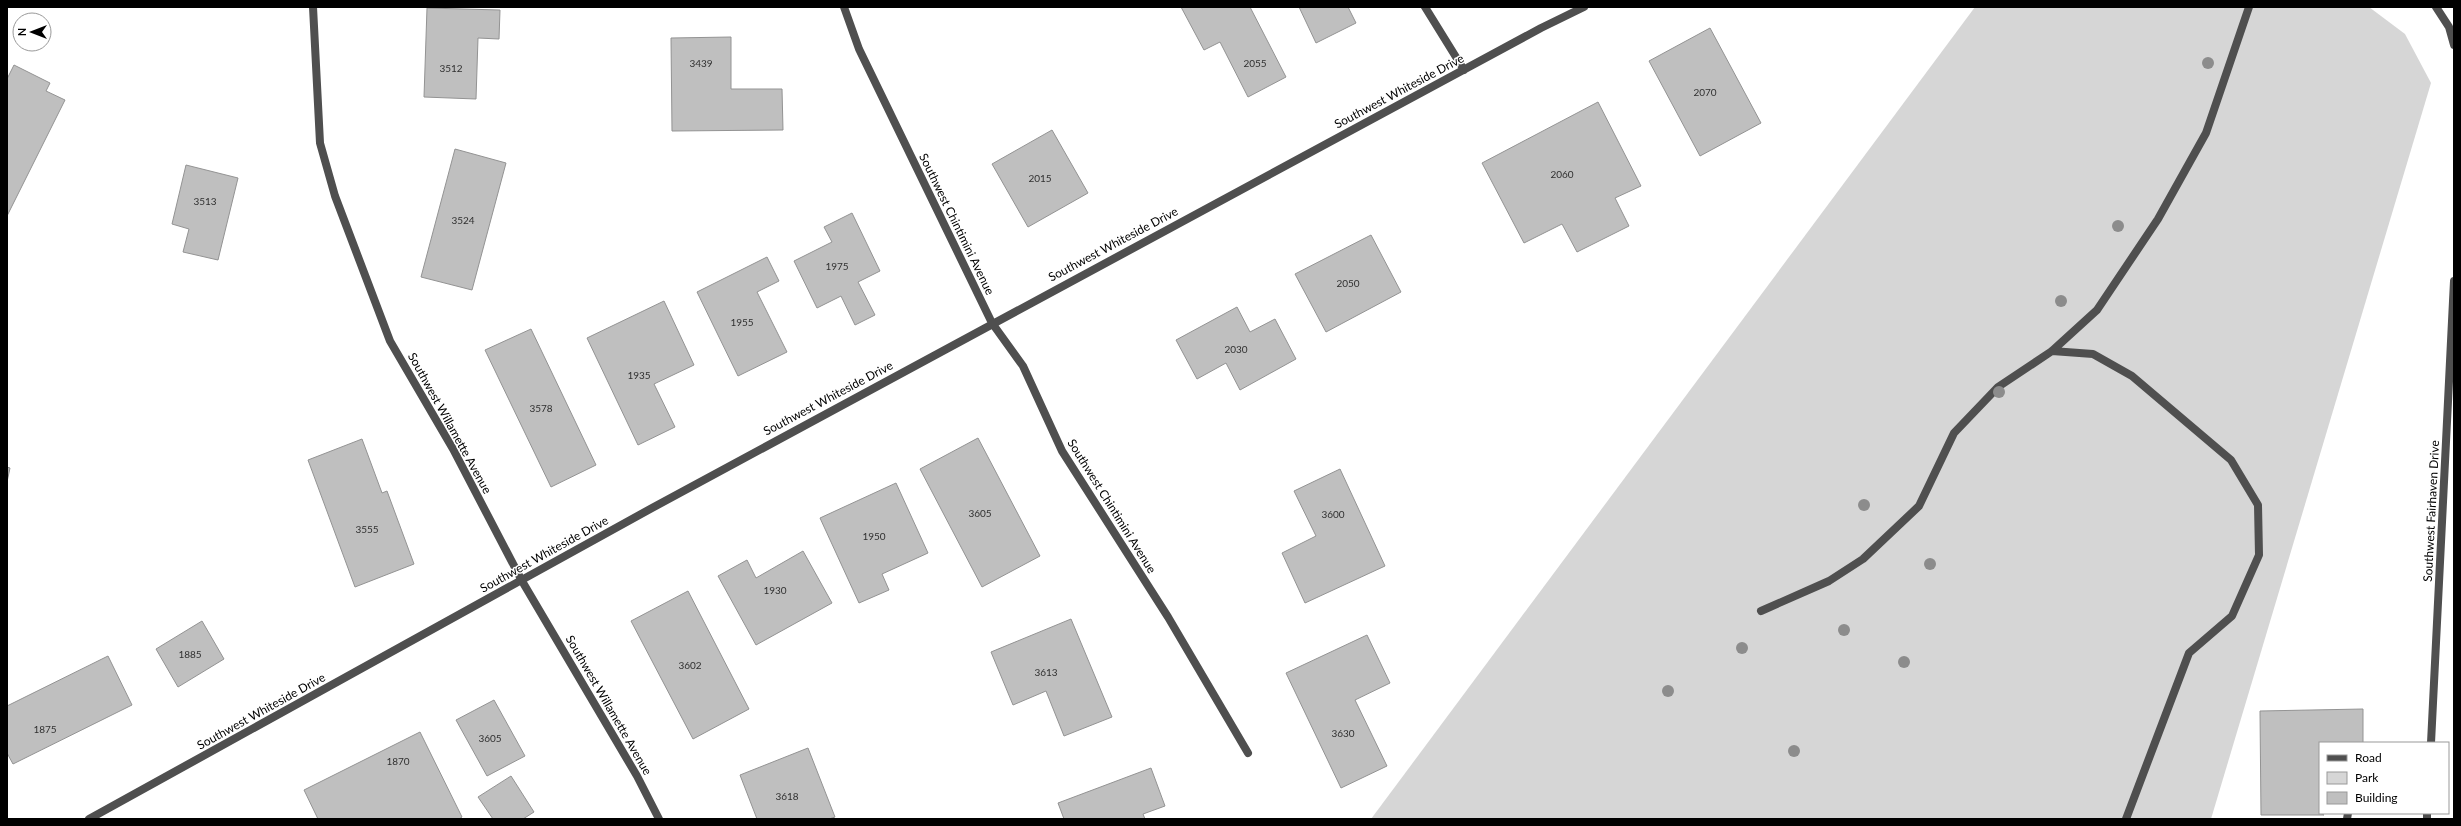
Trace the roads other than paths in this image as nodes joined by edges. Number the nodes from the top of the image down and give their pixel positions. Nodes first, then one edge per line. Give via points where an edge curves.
1 (313, 7) edge
2 (844, 7) edge
3 (1425, 7) edge
4 (1584, 7) edge
5 (2249, 7) edge
6 (2436, 7) edge
7 (2454, 45) edge
8 (1464, 70) junction
9 (2454, 281) edge
10 (992, 323) junction
11 (2052, 351) junction
12 (522, 581) junction
13 (1761, 611) dead end
14 (2431, 742) edge
15 (1248, 753) dead end
16 (89, 819) edge
17 (659, 819) edge
18 (2126, 819) edge

1 - 12 street, Southwest Willamette Avenue via 320,143 334,196 390,341 453,449
2 - 10 street, Southwest Chintimini Avenue via 860,49
3 - 8 street
4 - 8 street, Southwest Whiteside Drive
5 - 11 street via 2206,133 2158,219 2097,310
6 - 7 street via 2448,27
8 - 10 street, Southwest Whiteside Drive
9 - 14 street, Southwest Fairhaven Drive
10 - 12 street, Southwest Whiteside Drive
10 - 15 street, Southwest Chintimini Avenue via 1023,366 1062,451 1168,617
11 - 13 street via 1998,387 1954,433 1919,506 1863,558 1829,581
11 - 18 street via 2093,354 2132,376 2231,460 2258,505 2259,555 2232,616 2189,653
12 - 16 street, Southwest Whiteside Drive
12 - 17 street, Southwest Willamette Avenue via 637,776

